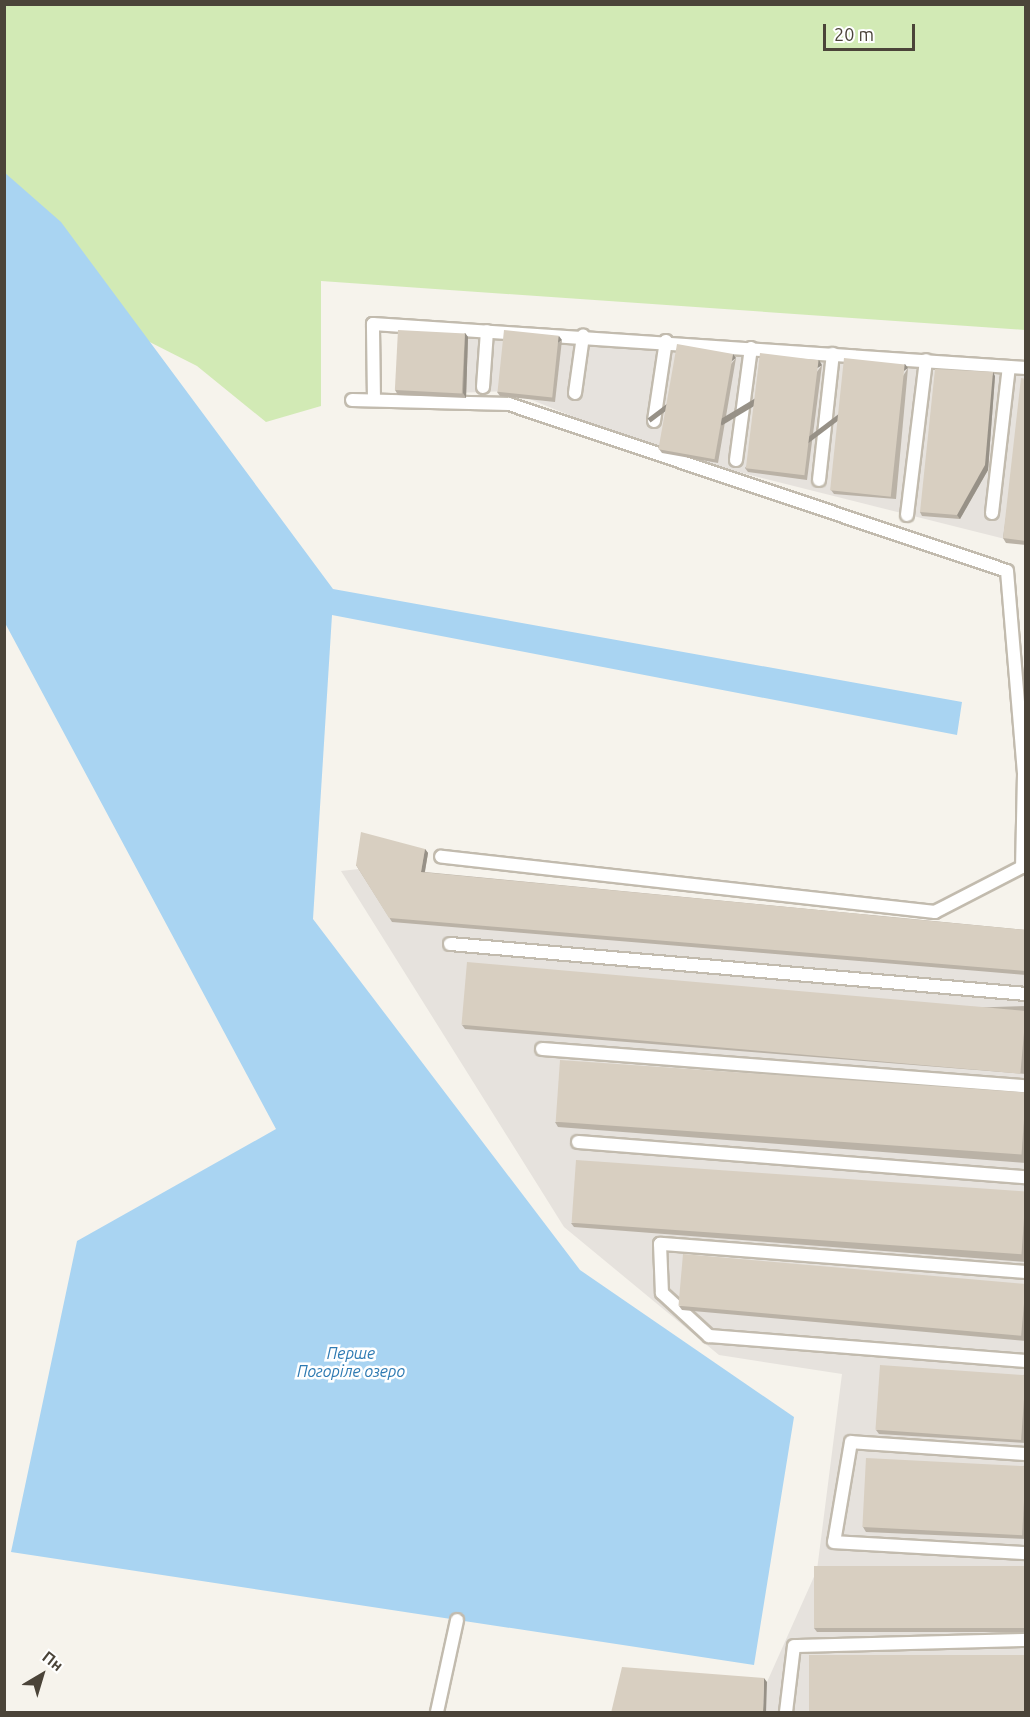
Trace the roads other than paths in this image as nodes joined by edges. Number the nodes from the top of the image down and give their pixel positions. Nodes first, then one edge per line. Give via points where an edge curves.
1 (487, 331) junction
2 (583, 336) junction
3 (666, 341) junction
4 (751, 348) junction
5 (833, 354) junction
6 (926, 360) junction
7 (1009, 367) junction
8 (1026, 368) edge
9 (483, 387) dead end
10 (575, 393) dead end
11 (352, 400) dead end
12 (374, 400) junction
13 (654, 421) dead end
14 (736, 460) dead end
15 (819, 480) dead end
16 (992, 513) dead end
17 (907, 515) dead end
18 (1025, 774) edge
19 (441, 857) dead end
20 (450, 944) dead end
21 (1026, 994) edge
22 (542, 1049) dead end
23 (1026, 1086) edge
24 (578, 1142) dead end
25 (1026, 1177) edge
26 (1026, 1272) edge
27 (1026, 1361) edge
28 (1026, 1454) edge
29 (1026, 1552) edge
30 (457, 1620) dead end
31 (1026, 1640) edge
32 (437, 1713) edge
33 (786, 1713) edge

1 - 2 lane
1 - 9 lane
1 - 12 lane via 373,324
2 - 3 lane
2 - 10 lane
3 - 4 lane
3 - 13 lane
4 - 5 lane
4 - 14 lane
5 - 6 lane
5 - 15 lane
6 - 7 lane
6 - 17 lane
7 - 8 lane
7 - 16 lane
11 - 12 lane
12 - 18 lane via 509,404 1007,571
18 - 19 lane via 1022,867 935,912
20 - 21 lane
22 - 23 lane
24 - 25 lane
26 - 27 lane via 660,1244 662,1293 709,1336
28 - 29 lane via 851,1442 834,1542
30 - 32 lane
31 - 33 lane via 794,1646

